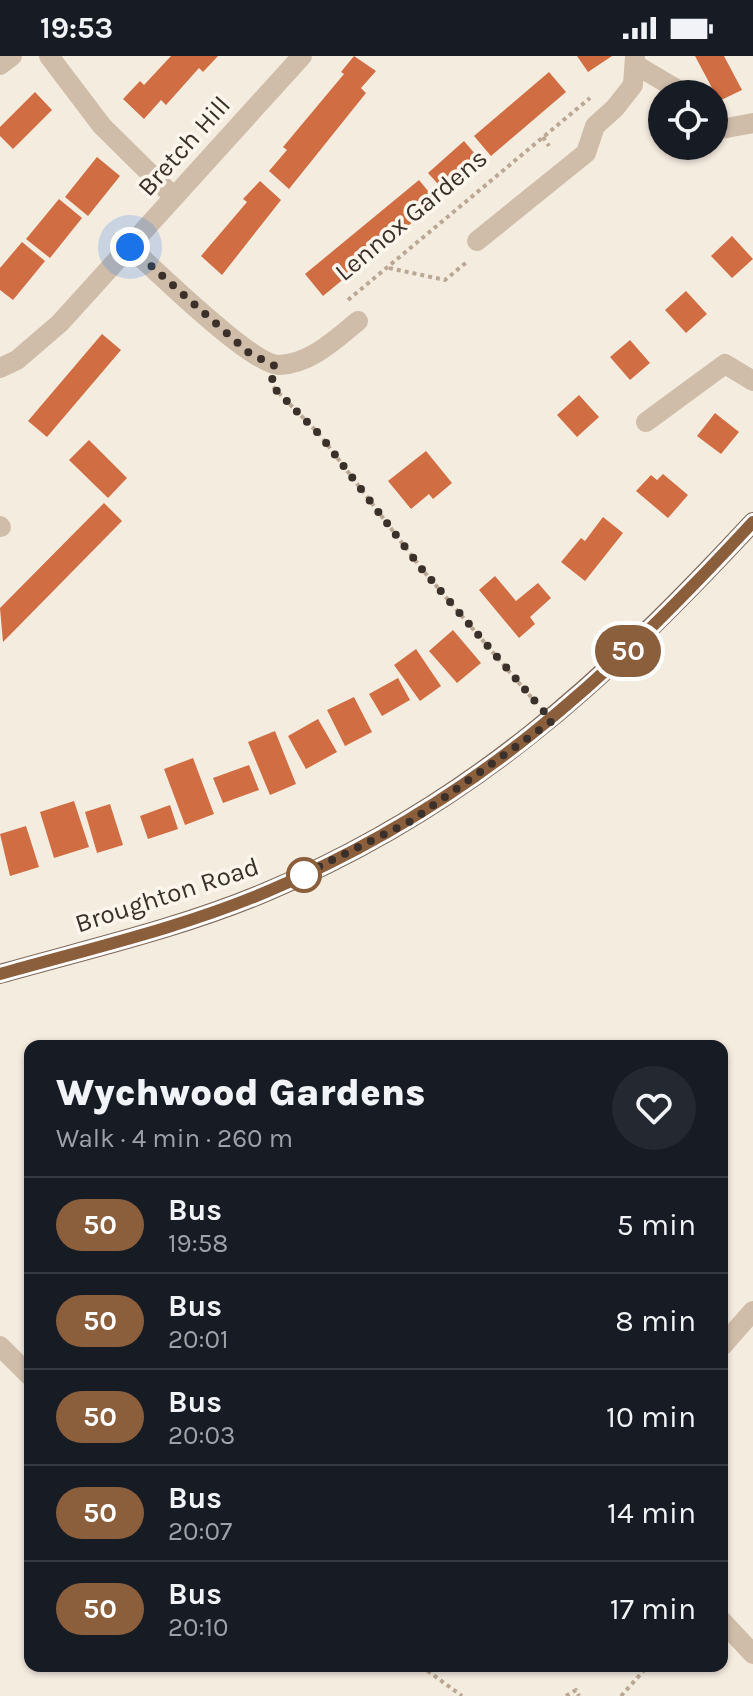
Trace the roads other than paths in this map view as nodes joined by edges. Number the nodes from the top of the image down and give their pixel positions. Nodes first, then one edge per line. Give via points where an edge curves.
1 (12, 56) edge
2 (49, 56) edge
3 (302, 56) edge
4 (635, 60) edge
5 (0, 65) edge
6 (664, 80) edge
7 (753, 123) edge
8 (728, 128) edge
9 (173, 196) junction
10 (477, 241) road end
11 (130, 247) junction
12 (358, 321) road end
13 (0, 368) edge
14 (753, 381) edge
15 (646, 422) dead end
16 (753, 522) edge
17 (0, 974) edge
18 (753, 1311) edge
19 (728, 1339) edge
20 (0, 1346) edge
21 (24, 1369) edge
22 (728, 1627) edge
23 (753, 1654) edge

1 - 5 street
2 - 9 street via 102,126
3 - 9 street, Bretch Hill
4 - 6 street
4 - 10 street via 633,85 595,126 586,153
7 - 8 street
9 - 11 street, Bretch Hill
11 - 12 street, Lennox Gardens via 249,353 275,366 302,362
11 - 13 street, Bretch Hill via 60,323
14 - 15 street via 725,364
16 - 17 main road, Broughton Road via 682,598 552,721 411,821 264,893
18 - 19 street
20 - 21 street
22 - 23 street

